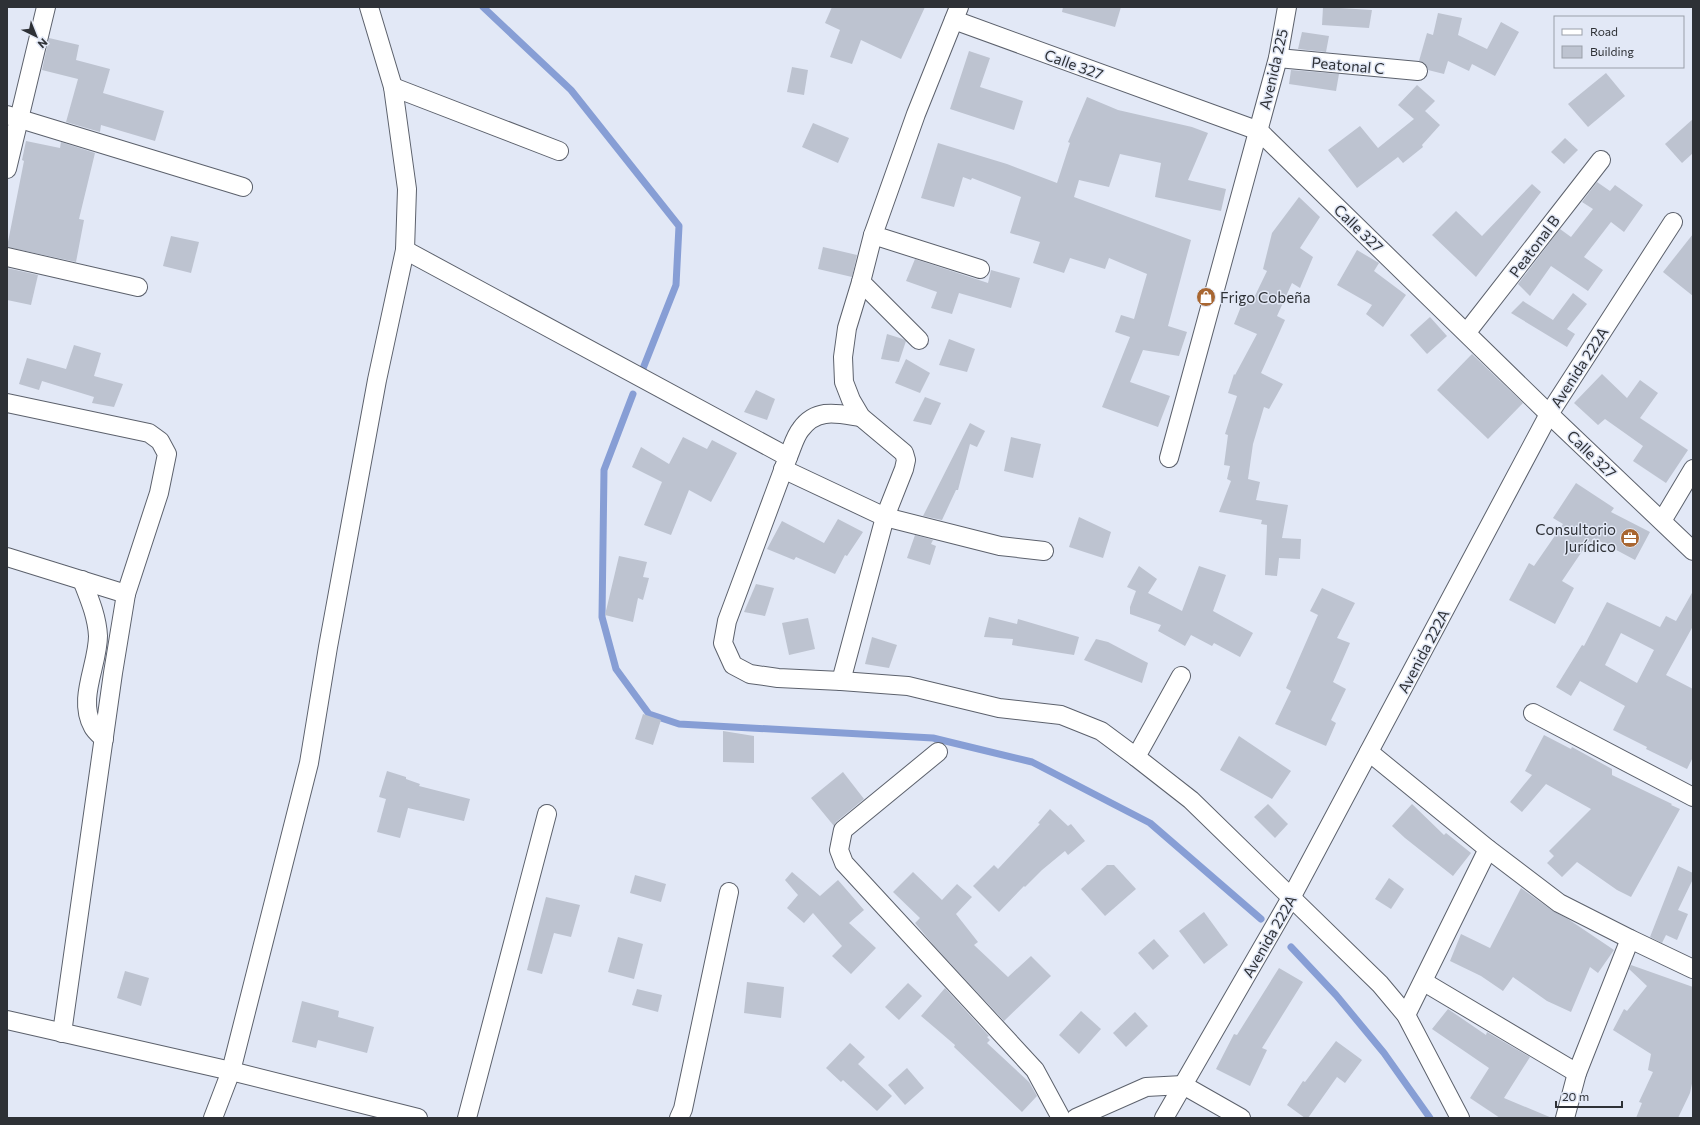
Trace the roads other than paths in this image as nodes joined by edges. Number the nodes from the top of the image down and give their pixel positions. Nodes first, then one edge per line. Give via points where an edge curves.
1 (46, 7) edge
2 (368, 7) edge
3 (1287, 7) edge
4 (957, 14) edge
5 (1278, 58) junction
6 (1418, 71) dead end
7 (393, 87) junction
8 (13, 116) edge
9 (1258, 131) junction
10 (559, 151) dead end
11 (1600, 160) dead end
12 (7, 169) edge
13 (243, 187) dead end
14 (1673, 222) dead end
15 (873, 235) junction
16 (405, 250) junction
17 (7, 257) edge
18 (980, 269) dead end
19 (861, 282) junction
20 (138, 287) dead end
21 (1467, 332) junction
22 (919, 340) dead end
23 (7, 403) edge
24 (1549, 414) junction
25 (861, 418) junction
26 (1169, 458) dead end
27 (786, 463) junction
28 (1693, 469) edge
29 (885, 517) junction
30 (1662, 521) junction
31 (1044, 551) dead end
32 (1693, 551) edge
33 (7, 557) edge
34 (82, 580) junction
35 (126, 594) junction
36 (1181, 676) dead end
37 (841, 680) junction
38 (1533, 713) dead end
39 (104, 739) junction
40 (938, 752) dead end
41 (1369, 752) junction
42 (1136, 757) junction
43 (1693, 797) edge
44 (546, 814) dead end
45 (1488, 849) junction
46 (729, 892) dead end
47 (1292, 896) junction
48 (1630, 940) junction
49 (1693, 969) edge
50 (1424, 982) junction
51 (1406, 1015) junction
52 (7, 1020) edge
53 (62, 1033) junction
54 (231, 1071) junction
55 (1577, 1073) junction
56 (1183, 1085) junction
57 (392, 1114) edge
58 (213, 1118) edge
59 (418, 1118) edge
60 (467, 1118) edge
61 (679, 1118) edge
62 (1061, 1118) edge
63 (1076, 1118) edge
64 (1164, 1118) edge
65 (1241, 1118) edge
66 (1460, 1118) edge
67 (1565, 1118) edge

1 - 8 street
2 - 7 street
3 - 5 street, Avenida 225
4 - 9 street, Calle 327
4 - 15 street via 916,114
5 - 6 street, Peatonal C
5 - 9 street, Avenida 225
7 - 10 street
7 - 16 street via 407,189
8 - 12 street
8 - 13 street
9 - 21 street, Calle 327
9 - 26 street, Avenida 225
11 - 21 street, Peatonal B
14 - 24 street, Avenida 222A
15 - 18 street
15 - 19 street
16 - 27 street
16 - 54 street via 377,380 309,763
17 - 20 street
19 - 22 street
19 - 25 street via 847,328 843,357 844,382
21 - 24 street, Calle 327
23 - 35 street via 149,433 160,441 167,454 159,493
24 - 30 street, Calle 327
24 - 41 street, Avenida 222A
25 - 27 street via 834,413 816,415 801,428
25 - 29 street via 904,453 906,460
27 - 29 street
27 - 37 street via 727,621 723,643 733,665 750,674 778,678
28 - 30 street
29 - 31 street via 1000,546
29 - 37 street
30 - 32 street, Calle 327
33 - 34 street
34 - 35 street
34 - 39 street via 94,610 98,635 87,705 93,728
35 - 39 street
36 - 42 street
37 - 42 street via 908,686 999,708 1061,715 1101,731
38 - 43 street
39 - 53 street
40 - 62 street via 843,830 839,850 844,863 1035,1070
41 - 45 street
41 - 47 street, Avenida 222A
42 - 47 street via 1192,800
44 - 60 street
45 - 48 street via 1559,903
45 - 50 street
46 - 61 street
47 - 51 street via 1380,984
47 - 56 street, Avenida 222A
48 - 49 street
48 - 55 street
50 - 51 street
50 - 55 street
51 - 66 street
52 - 53 street
53 - 54 street
54 - 57 street
54 - 58 street
55 - 67 street
56 - 63 street via 1146,1087
56 - 64 street, Avenida 222A
56 - 65 street
57 - 59 street

